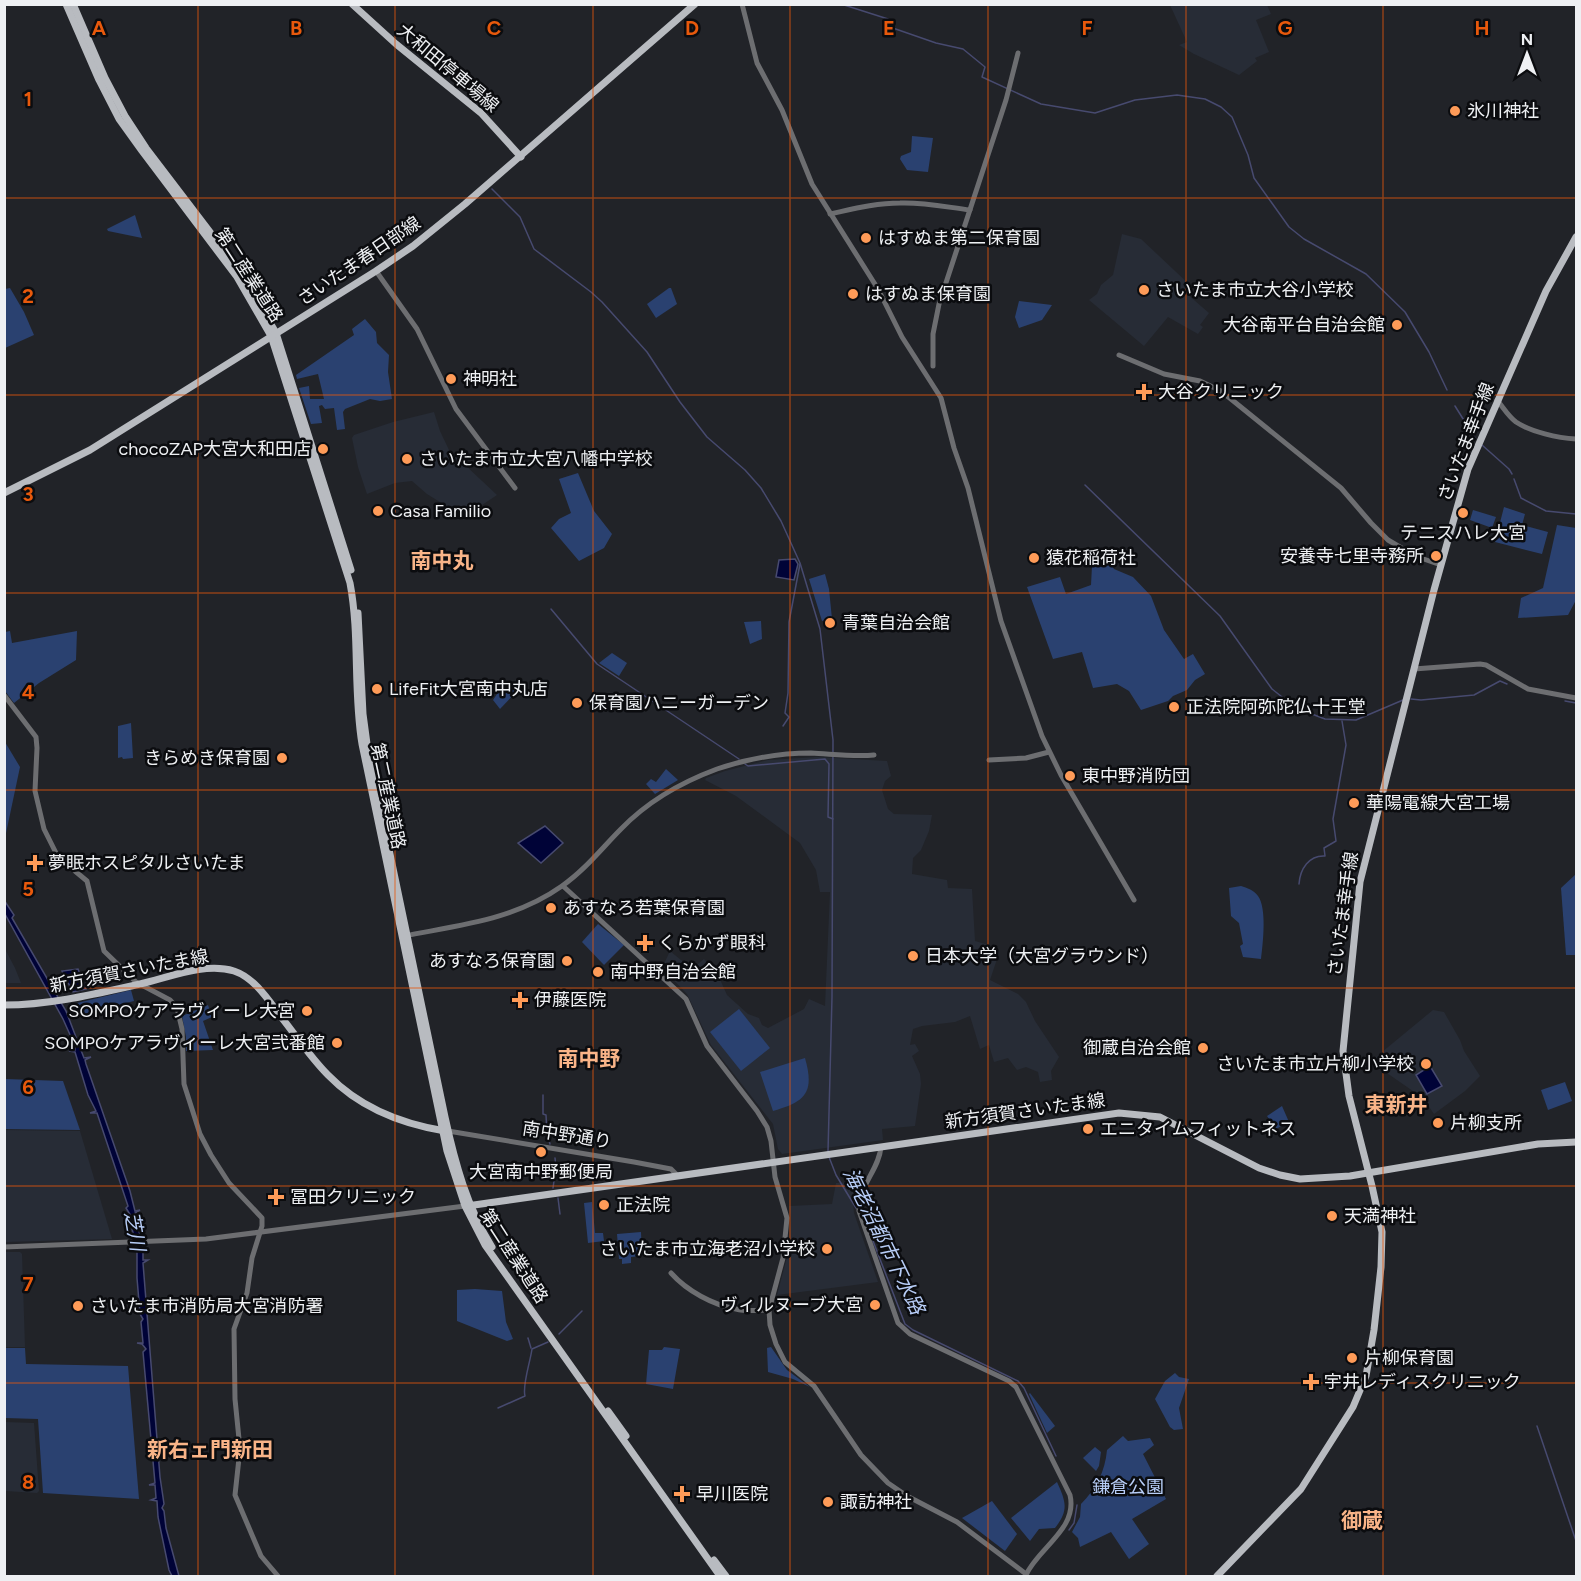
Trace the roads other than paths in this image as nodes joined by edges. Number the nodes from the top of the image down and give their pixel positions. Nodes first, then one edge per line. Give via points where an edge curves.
1 (66, 4) edge
2 (73, 4) edge
3 (352, 4) edge
4 (695, 4) edge
5 (742, 4) edge
6 (1018, 53) dead end
7 (520, 157) junction
8 (970, 210) junction
9 (830, 214) junction
10 (1576, 237) edge
11 (376, 271) junction
12 (273, 334) junction
13 (1119, 355) dead end
14 (933, 366) dead end
15 (1497, 400) junction
16 (1576, 440) edge
17 (515, 488) dead end
18 (4, 493) edge
19 (1441, 565) junction
20 (1414, 669) junction
21 (4, 695) edge
22 (1576, 698) edge
23 (1049, 752) junction
24 (874, 754) dead end
25 (989, 760) dead end
26 (563, 886) junction
27 (1134, 900) dead end
28 (405, 936) junction
29 (140, 984) junction
30 (4, 1005) edge
31 (445, 1131) junction
32 (1576, 1142) edge
33 (881, 1147) junction
34 (773, 1162) junction
35 (1369, 1173) junction
36 (677, 1175) junction
37 (468, 1206) junction
38 (260, 1232) junction
39 (4, 1247) edge
40 (671, 1273) dead end
41 (769, 1310) junction
42 (1026, 1575) edge
43 (278, 1576) edge
44 (720, 1576) edge
45 (726, 1576) edge
46 (1217, 1576) edge

1 - 12 main road, 第二産業道路 via 119,119 233,271
2 - 12 main road, 第二産業道路 via 124,116 242,274
3 - 7 main road, 大和田停車場線 via 481,113
4 - 7 main road, さいたま春日部線
5 - 9 street via 757,63 812,184
6 - 8 street
7 - 11 main road, さいたま春日部線
8 - 9 street via 899,203
8 - 14 street via 935,319
9 - 23 street via 944,405 1001,621
10 - 15 main road, さいたま幸手線 via 1546,291
11 - 12 main road, さいたま春日部線
11 - 17 street via 417,328 456,409
12 - 18 main road, さいたま春日部線 via 90,450
12 - 28 main road, 第二産業道路 via 354,582 365,732
13 - 19 street via 1221,391 1341,488 1388,540
15 - 16 street via 1521,424
15 - 19 main road, さいたま幸手線 via 1468,469
19 - 20 main road, さいたま幸手線
20 - 22 street via 1486,665 1528,689
20 - 35 main road, さいたま幸手線 via 1360,882 1344,1027 1345,1078
21 - 29 street via 36,737 34,783 44,830 58,857 87,880 104,951
23 - 25 street
23 - 27 street
24 - 26 street via 788,754 708,773 665,794 633,817
26 - 28 street via 505,915
26 - 34 street via 686,999 708,1046 763,1119
28 - 31 main road, 第二産業道路
29 - 30 main road, 新方須賀さいたま線 via 42,1004
29 - 31 main road, 新方須賀さいたま線 via 206,969 242,974 264,994 323,1070 347,1091 395,1118
29 - 38 street via 177,1008 182,1029 183,1073 195,1122 220,1170 262,1218
31 - 36 street, 南中野通り via 671,1169
31 - 37 main road, 第二産業道路 via 450,1164
32 - 35 main road, 新方須賀さいたま線 via 1538,1144
33 - 34 main road, 新方須賀さいたま線
33 - 35 main road, 新方須賀さいたま線 via 1100,1115 1136,1114 1171,1122 1258,1168 1280,1175 1313,1179
33 - 42 street via 861,1193 859,1211 898,1323 910,1334 1016,1387 1070,1495 1068,1520
34 - 36 main road, 新方須賀さいたま線
34 - 41 street via 787,1218 783,1258
35 - 46 main road, さいたま幸手線 via 1382,1249 1373,1343 1361,1389 1295,1496
36 - 37 main road, 新方須賀さいたま線
37 - 38 street
37 - 44 main road, 第二産業道路 via 497,1264
37 - 45 main road, 第二産業道路 via 506,1268
38 - 39 street via 206,1239
38 - 43 street via 247,1293 234,1329 240,1449 236,1496 261,1556
40 - 41 street via 714,1303 738,1310
41 - 42 street via 770,1325 785,1362 814,1386 870,1465 901,1492 957,1522

